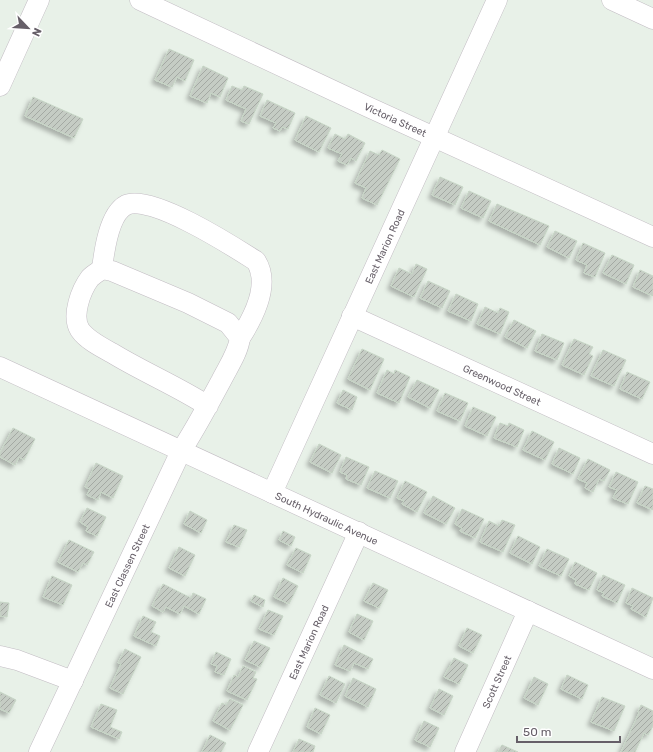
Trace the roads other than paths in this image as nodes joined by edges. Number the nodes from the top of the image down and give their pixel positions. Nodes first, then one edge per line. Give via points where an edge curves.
1 (40, 0) edge
2 (140, 0) edge
3 (496, 0) edge
4 (612, 0) edge
5 (653, 19) edge
6 (0, 86) edge
7 (434, 137) junction
8 (653, 237) edge
9 (102, 269) junction
10 (352, 316) junction
11 (240, 338) junction
12 (0, 367) edge
13 (208, 406) junction
14 (181, 451) junction
15 (653, 454) edge
16 (272, 492) junction
17 (359, 532) junction
18 (528, 612) junction
19 (0, 656) edge
20 (653, 669) edge
21 (73, 681) junction
22 (39, 752) edge
23 (258, 752) edge
24 (465, 752) edge

1 - 6 street
2 - 7 street, Victoria Street
3 - 7 street, East Marion Road
4 - 5 street
7 - 8 street, Victoria Street
7 - 10 street, East Marion Road
9 - 11 street via 188,303 228,323
9 - 11 street, East Classen Street via 104,248 119,211 135,203 163,209 220,239 260,266 261,287 258,303
9 - 13 street via 90,278 81,295 76,312 80,329 94,342 137,368
10 - 15 street, Greenwood Street
10 - 16 street, East Marion Road
11 - 13 street, East Classen Street via 239,346
12 - 14 street, South Hydraulic Avenue
13 - 14 street, East Classen Street
14 - 16 street, South Hydraulic Avenue
14 - 21 street, East Classen Street
16 - 17 street, South Hydraulic Avenue
17 - 18 street, South Hydraulic Avenue
17 - 23 street, East Marion Road
18 - 20 street, South Hydraulic Avenue
18 - 24 street, Scott Street
19 - 21 street
21 - 22 street, East Classen Street

